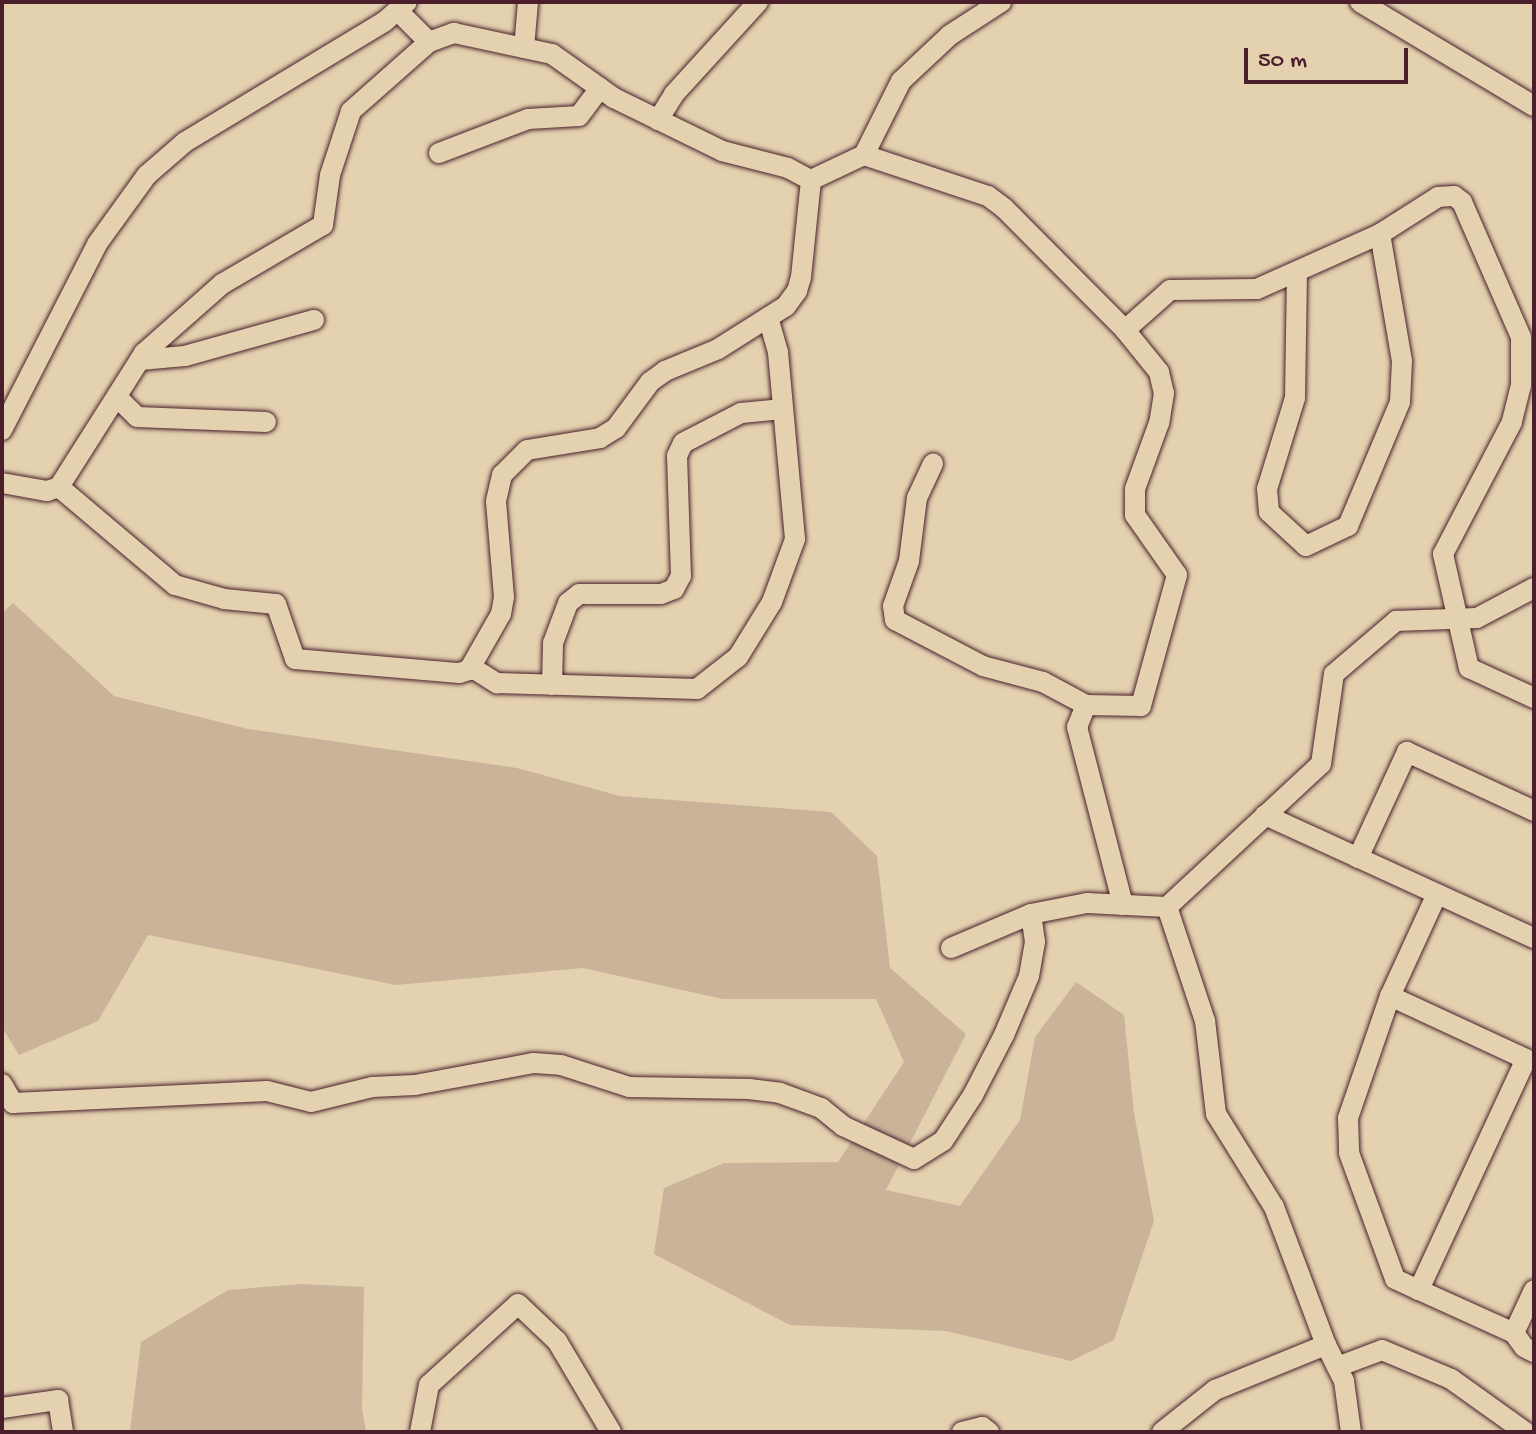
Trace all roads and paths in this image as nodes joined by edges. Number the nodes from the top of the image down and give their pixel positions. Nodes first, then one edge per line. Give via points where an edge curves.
1 (528, 2) edge
2 (758, 2) edge
3 (1001, 2) edge
4 (1360, 2) edge
5 (403, 6) edge
6 (429, 42) junction
7 (524, 48) junction
8 (600, 88) junction
9 (1534, 106) edge
10 (658, 120) junction
11 (439, 153) dead end
12 (864, 155) junction
13 (811, 180) junction
14 (1380, 234) junction
15 (1297, 272) junction
16 (768, 317) junction
17 (314, 320) dead end
18 (1125, 330) junction
19 (140, 360) junction
20 (117, 397) junction
21 (783, 409) junction
22 (266, 422) dead end
23 (2, 430) edge
24 (933, 463) dead end
25 (2, 483) edge
26 (59, 487) junction
27 (1534, 588) edge
28 (1457, 619) junction
29 (471, 667) junction
30 (552, 685) junction
31 (1534, 698) edge
32 (1086, 705) junction
33 (1534, 811) edge
34 (1265, 815) junction
35 (1358, 858) junction
36 (1437, 894) junction
37 (1123, 905) junction
38 (1167, 907) junction
39 (1031, 914) junction
40 (1534, 938) edge
41 (951, 948) dead end
42 (1390, 996) junction
43 (1530, 1057) edge
44 (2, 1084) edge
45 (1419, 1290) junction
46 (1534, 1290) edge
47 (1514, 1333) junction
48 (1326, 1345) junction
49 (1534, 1352) edge
50 (1337, 1367) junction
51 (2, 1408) edge
52 (63, 1432) edge
53 (420, 1432) edge
54 (611, 1432) edge
55 (962, 1432) edge
56 (989, 1432) edge
57 (1162, 1432) edge
58 (1351, 1432) edge
59 (1525, 1432) edge

1 - 7 street
2 - 10 street via 674,94
3 - 12 street via 950,35 901,81
4 - 9 street
5 - 6 street
5 - 23 street via 185,142 147,175 97,244
6 - 7 street via 454,33
6 - 19 street via 351,111 330,175 323,225 222,284
7 - 8 street via 552,54
8 - 10 street
8 - 11 street via 579,116 528,119
10 - 13 street via 722,151 788,168
12 - 13 street
12 - 18 street via 988,196
13 - 16 street via 797,291
14 - 15 street
14 - 15 street via 1402,361 1400,402 1348,526 1306,546 1269,512 1267,489 1295,398
14 - 28 street via 1438,197 1454,196 1462,202 1521,337 1521,385 1512,422 1443,554
15 - 18 street via 1257,289 1170,290
16 - 21 street via 778,352
16 - 29 street via 718,349 665,371 650,382 616,428 600,438 527,450 514,460 502,475 496,501 501,614
17 - 19 street via 185,356
18 - 32 street via 1159,372 1164,393 1135,489 1135,515 1177,575 1141,706
19 - 20 street
20 - 22 street via 137,417
20 - 26 street
21 - 30 street via 741,413 683,443 677,456 681,576 674,589 661,594 579,594 568,603 553,643
21 - 30 street via 795,539 772,602 738,657 697,689
24 - 32 street via 917,498 909,561 893,606 895,620 983,666 1043,682
25 - 26 street via 47,491
26 - 29 street via 175,585 224,599 276,604 295,659 459,673
27 - 28 street via 1477,618
28 - 31 street via 1469,668
28 - 34 street via 1396,621 1334,674 1321,764
29 - 30 street via 497,683
32 - 37 street via 1077,727
33 - 35 street via 1407,752
34 - 35 street
34 - 38 street
35 - 36 street
36 - 40 street
36 - 42 street
37 - 38 street
37 - 39 street via 1087,903
38 - 48 street via 1205,1021 1216,1114 1274,1207
39 - 41 street
39 - 44 street via 1035,942 1029,976 1004,1035 943,1141 914,1159 843,1126 821,1108 780,1093 629,1087 548,1064 372,1087 311,1102 267,1091 13,1103
42 - 43 street
42 - 45 street via 1348,1118 1349,1153 1395,1279
43 - 45 street
45 - 47 street
46 - 47 street
47 - 49 street
48 - 50 street
48 - 57 street via 1215,1390
50 - 58 street
50 - 59 street via 1382,1350 1451,1379
51 - 52 street via 58,1400
53 - 54 street via 429,1385 518,1304 557,1341
55 - 56 street via 982,1427

